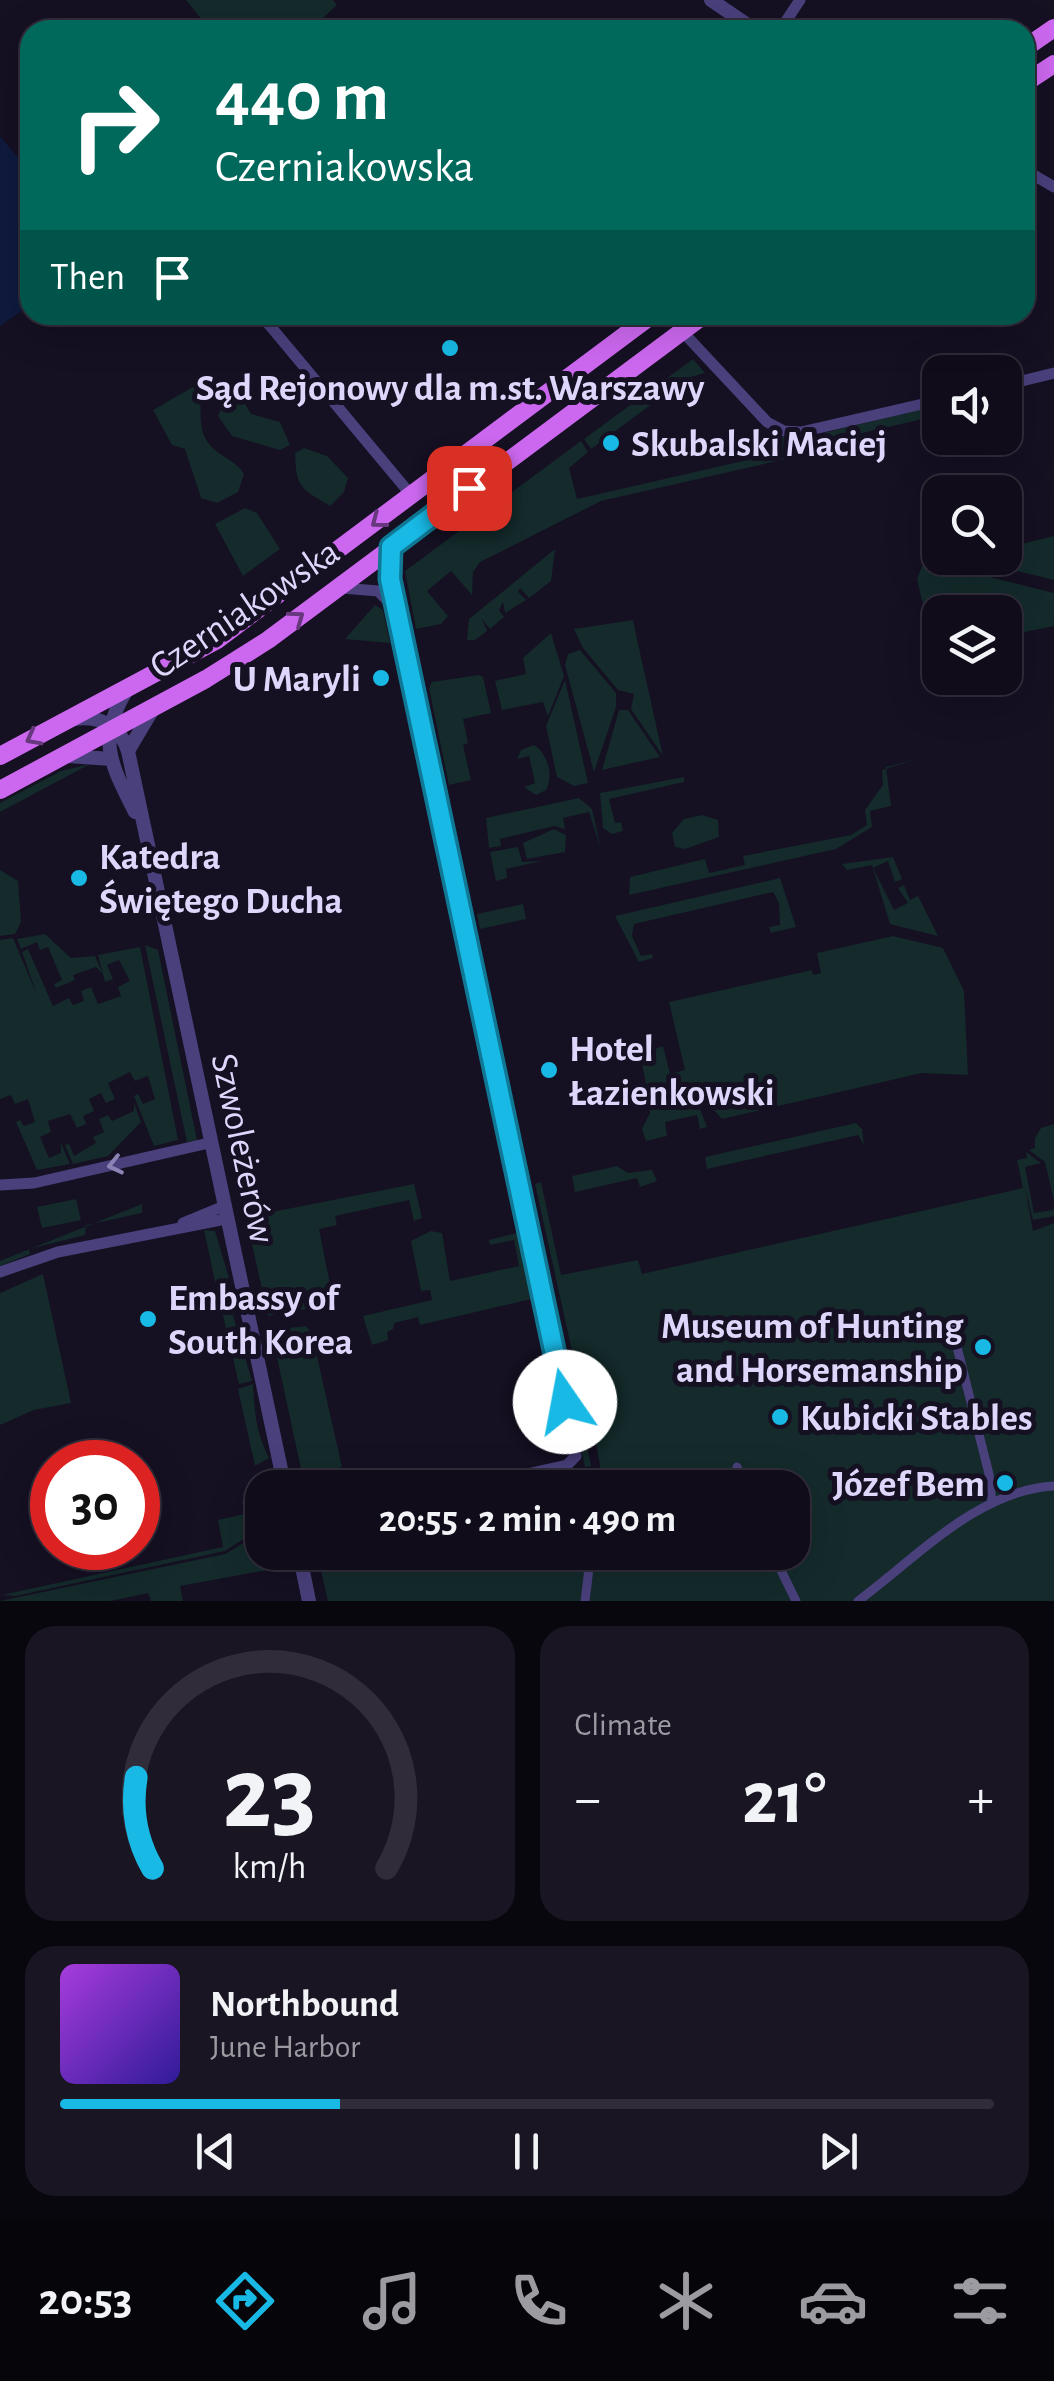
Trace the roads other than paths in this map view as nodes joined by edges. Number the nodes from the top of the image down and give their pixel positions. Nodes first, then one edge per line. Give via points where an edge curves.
1 (711, 0) edge
2 (740, 20) edge
3 (270, 325) edge
4 (639, 325) edge
5 (689, 325) edge
6 (682, 330) junction
7 (1054, 373) edge
8 (1022, 380) edge
9 (922, 404) edge
10 (412, 496) junction
11 (391, 547) junction
12 (336, 588) junction
13 (394, 609) junction
14 (128, 688) junction
15 (156, 706) junction
16 (68, 720) junction
17 (111, 728) junction
18 (128, 751) junction
19 (0, 756) edge
20 (62, 756) junction
21 (111, 759) junction
22 (0, 790) edge
23 (140, 822) junction
24 (210, 1142) junction
25 (0, 1185) edge
26 (225, 1212) junction
27 (0, 1272) edge
28 (952, 1327) dead end
29 (738, 1466) dead end
30 (280, 1470) edge
31 (545, 1470) edge
32 (739, 1470) edge
33 (1054, 1486) edge
34 (992, 1503) junction
35 (303, 1570) edge
36 (588, 1570) edge
37 (781, 1570) edge
38 (309, 1601) edge
39 (585, 1601) edge
40 (796, 1601) edge
41 (858, 1601) edge

1 - 2 street
3 - 10 street
4 - 10 main road, Czerniakowska
5 - 6 main road, Czerniakowska
6 - 9 street via 767,422 784,431
6 - 11 main road, Czerniakowska
7 - 8 street
10 -> 14 main road, Czerniakowska via 216,640
11 - 12 main road, Czerniakowska
11 - 13 street
12 - 13 street via 378,590
15 -> 12 main road, Czerniakowska via 234,662
13 - 31 street via 576,1456
14 - 16 main road, Czerniakowska
14 - 17 street
15 - 17 main road, Czerniakowska
15 - 18 street
16 - 17 street via 91,718
16 -> 19 main road, Czerniakowska
17 - 18 street, Szwoleżerów
17 - 20 main road, Czerniakowska
17 - 21 street, Szwoleżerów
18 - 23 street, Szwoleżerów
20 - 21 street
20 - 22 main road, Czerniakowska
21 - 23 street, Szwoleżerów
23 - 24 street, Szwoleżerów
24 -> 25 street
24 - 26 street, Szwoleżerów
26 - 27 street
26 - 30 street, Szwoleżerów
28 - 34 street
29 - 32 street
33 - 34 street
34 - 41 street
35 - 38 street
36 - 39 street
37 - 40 street

